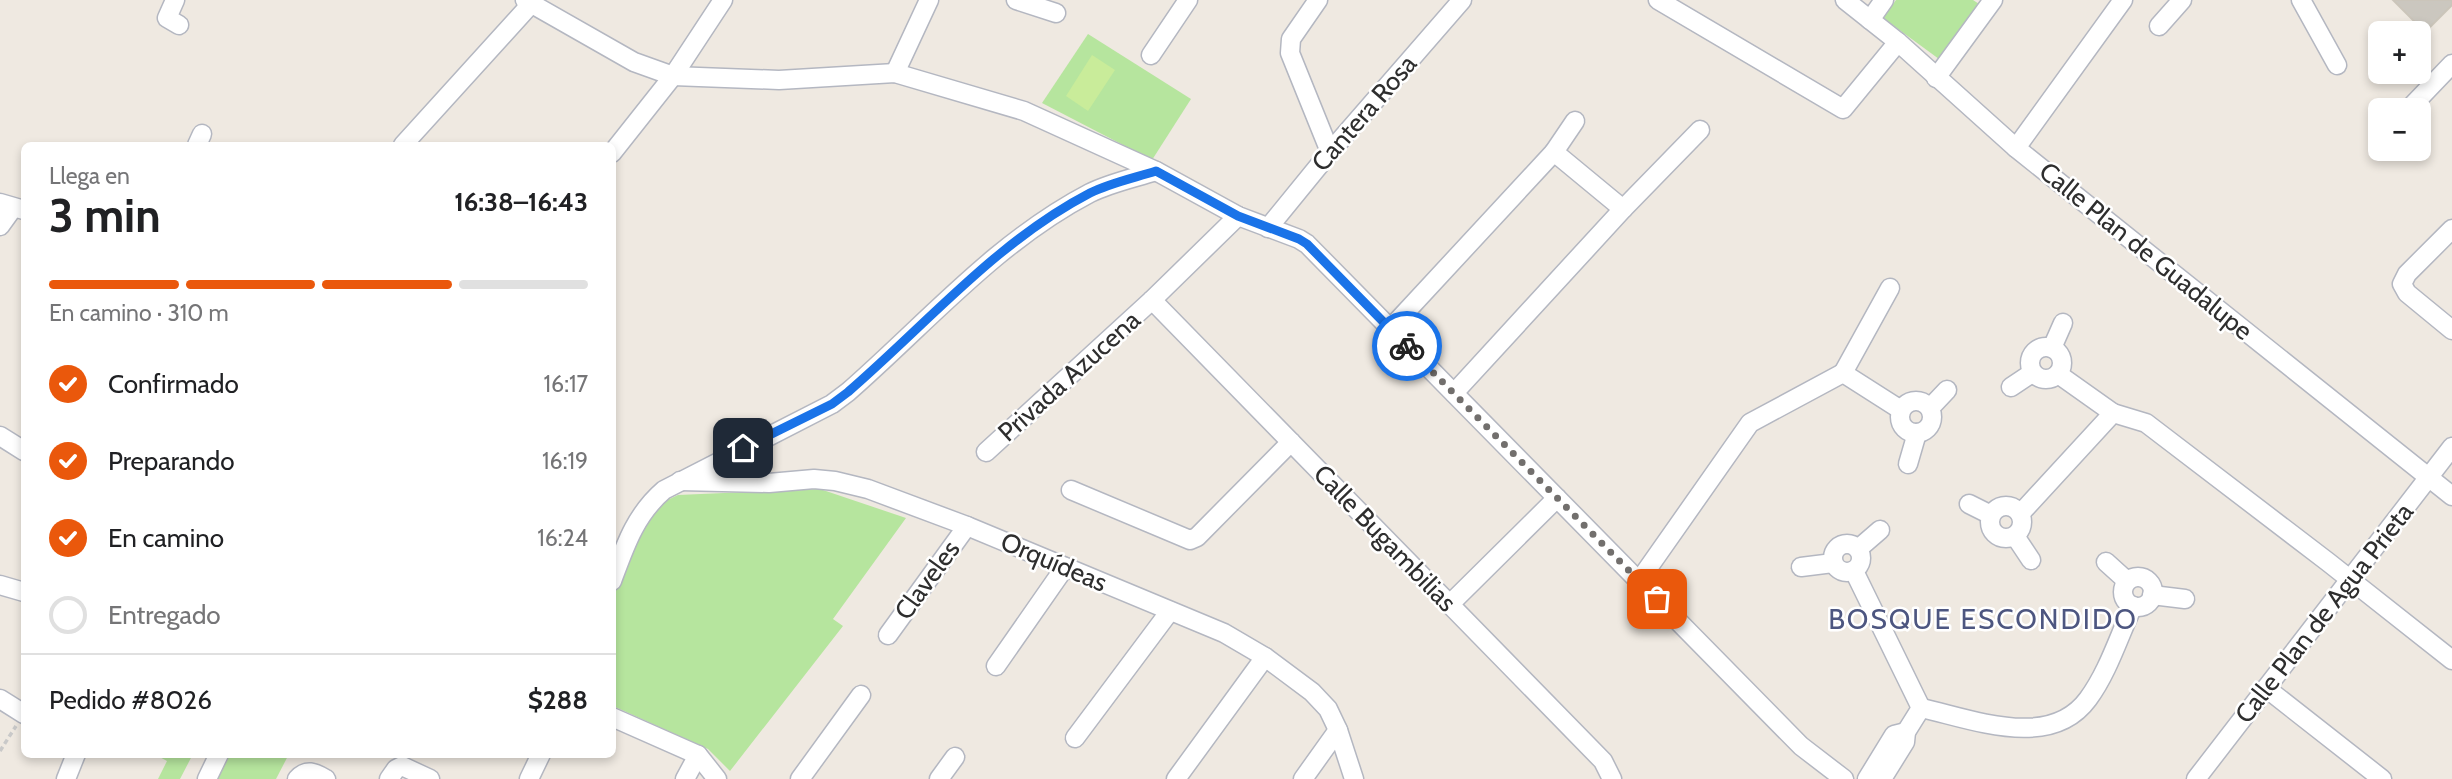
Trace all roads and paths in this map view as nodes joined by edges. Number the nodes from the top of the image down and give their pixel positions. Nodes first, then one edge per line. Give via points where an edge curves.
1 (175, 0) edge
2 (723, 0) edge
3 (929, 0) edge
4 (1016, 0) edge
5 (1188, 0) edge
6 (1318, 0) edge
7 (1462, 0) edge
8 (1658, 0) edge
9 (1845, 0) edge
10 (1884, 0) edge
11 (1993, 0) edge
12 (2123, 0) edge
13 (2182, 0) edge
14 (2301, 0) edge
15 (528, 2) edge
16 (1056, 13) dead end
17 (1870, 20) junction
18 (178, 25) dead end
19 (2159, 26) dead end
20 (1898, 43) junction
21 (1151, 55) dead end
22 (2452, 64) edge
23 (2337, 65) dead end
24 (895, 73) junction
25 (673, 76) junction
26 (1936, 78) junction
27 (2419, 98) edge
28 (1575, 121) dead end
29 (1700, 130) dead end
30 (405, 142) edge
31 (616, 148) edge
32 (2016, 148) junction
33 (1330, 152) junction
34 (1554, 152) junction
35 (1156, 171) junction
36 (13, 207) edge
37 (1623, 209) junction
38 (1238, 216) junction
39 (0, 226) edge
40 (1268, 228) junction
41 (2452, 229) edge
42 (1890, 288) dead end
43 (1152, 300) junction
44 (2063, 323) dead end
45 (1390, 329) junction
46 (2452, 330) edge
47 (2052, 348) junction
48 (1843, 373) junction
49 (2032, 373) junction
50 (2058, 373) junction
51 (2011, 387) dead end
52 (1947, 390) dead end
53 (1454, 393) junction
54 (1930, 408) junction
55 (1901, 410) junction
56 (2113, 413) junction
57 (1917, 433) junction
58 (0, 436) edge
59 (1291, 442) junction
60 (2452, 447) edge
61 (21, 449) edge
62 (986, 452) dead end
63 (1908, 464) dead end
64 (2428, 478) junction
65 (680, 481) junction
66 (1071, 490) dead end
67 (2452, 496) edge
68 (1558, 498) junction
69 (1969, 504) dead end
70 (2020, 514) junction
71 (1991, 515) junction
72 (967, 526) junction
73 (1880, 530) dead end
74 (2015, 536) junction
75 (1858, 549) junction
76 (2031, 560) dead end
77 (2106, 562) dead end
78 (1833, 563) junction
79 (1065, 567) junction
80 (1801, 568) dead end
81 (616, 570) edge
82 (1854, 571) junction
83 (2350, 579) junction
84 (1639, 581) junction
85 (2127, 581) junction
86 (0, 585) edge
87 (21, 591) edge
88 (2152, 595) junction
89 (2185, 599) dead end
90 (1450, 604) junction
91 (2133, 606) junction
92 (1170, 611) junction
93 (888, 635) dead end
94 (1265, 657) junction
95 (2452, 660) edge
96 (996, 666) dead end
97 (2266, 688) junction
98 (861, 695) dead end
99 (0, 699) edge
100 (1921, 708) junction
101 (21, 712) edge
102 (21, 719) edge
103 (616, 719) edge
104 (1338, 730) junction
105 (1906, 732) junction
106 (1075, 738) dead end
107 (0, 751) edge
108 (698, 754) junction
109 (955, 757) dead end
110 (75, 758) edge
111 (217, 758) edge
112 (539, 758) edge
113 (71, 777) edge
114 (206, 779) edge
115 (297, 779) edge
116 (326, 779) edge
117 (389, 779) edge
118 (430, 779) edge
119 (529, 779) edge
120 (685, 779) edge
121 (717, 779) edge
122 (800, 779) edge
123 (939, 779) edge
124 (1176, 779) edge
125 (1303, 779) edge
126 (1354, 779) edge
127 (1612, 779) edge
128 (1844, 779) edge
129 (1867, 779) edge
130 (1882, 779) edge
131 (2196, 779) edge
132 (2382, 779) edge

1 - 18 street via 167,18
2 - 25 street
3 - 24 street
4 - 16 street
5 - 21 street
6 - 33 street via 1289,46
7 - 33 street, Cantera Rosa
8 - 20 street via 1843,109
9 - 17 street, Calle Plan de Guadalupe
10 - 17 street
11 - 26 street
12 - 32 street
13 - 19 street
14 - 23 street
15 - 25 street via 634,62
15 - 30 street
17 - 20 street, Calle Plan de Guadalupe
20 - 26 street, Calle Plan de Guadalupe
22 - 27 street
24 - 25 street via 779,80
24 - 35 street via 1024,111
25 - 31 street
26 - 32 street, Calle Plan de Guadalupe
28 - 34 street
29 - 37 street
32 - 64 street, Calle Plan de Guadalupe
33 - 40 street, Cantera Rosa
34 - 37 street
34 - 45 street
35 - 38 street
35 - 65 street via 1093,192 1033,227 832,404
36 - 39 street
37 - 53 street
38 - 40 street
38 - 43 street, Privada Azucena
40 - 45 street via 1307,244
41 - 46 street via 2402,284
42 - 48 street
43 - 59 street, Calle Bugambilias
43 - 62 street, Privada Azucena
44 - 47 street
45 - 53 street
47 - 49 street via 2038,348 2031,355
47 - 50 street via 2062,361
48 - 55 street
48 - 84 street via 1750,423
49 - 50 street via 2046,379
49 - 51 street
50 - 56 street
52 - 54 street
53 - 68 street
54 - 55 street via 1915,400
54 - 57 street via 1929,427
55 - 57 street via 1902,426
56 - 70 street
56 - 83 street via 2147,423
57 - 63 street
58 - 61 street
59 - 66 street via 1190,540
59 - 90 street, Calle Bugambilias
60 - 64 street, Calle Plan de Agua Prieta
64 - 67 street, Calle Plan de Guadalupe
64 - 83 street, Calle Plan de Agua Prieta
65 - 72 street, Orquídeas via 835,481
65 - 81 street via 639,517
68 - 84 street
68 - 90 street
69 - 71 street
70 - 71 street via 2006,506
70 - 74 street via 2021,529
71 - 74 street via 1990,527 1996,536
72 - 79 street, Orquídeas
72 - 93 street, Claveles
73 - 75 street
74 - 76 street
75 - 78 street via 1843,544 1834,551
75 - 82 street via 1860,565
77 - 85 street
78 - 80 street
78 - 82 street via 1840,571
79 - 92 street, Orquídeas
79 - 96 street
82 - 100 street
83 - 95 street
83 - 97 street, Calle Plan de Agua Prieta
84 - 128 street via 1801,746
85 - 88 street via 2145,579
85 - 91 street via 2123,597
86 - 87 street
88 - 89 street
88 - 91 street via 2148,603
90 - 127 street, Calle Bugambilias via 1603,761
91 - 100 street via 2092,694 2059,723 2015,729
92 - 94 street, Orquídeas via 1224,633
92 - 106 street
94 - 104 street, Orquídeas via 1312,692 1328,709
94 - 124 street
97 - 131 street, Calle Plan de Agua Prieta
97 - 132 street
98 - 122 street
99 - 101 street
100 - 105 street
102 - 107 path
103 - 108 street
104 - 125 street
104 - 126 street, Orquídeas
105 - 129 street via 1894,735
105 - 130 street via 1905,742
108 - 120 street
108 - 121 street
109 - 123 street
110 - 113 street
111 - 114 street
112 - 119 street
115 - 116 street via 314,772
117 - 118 street via 402,766

